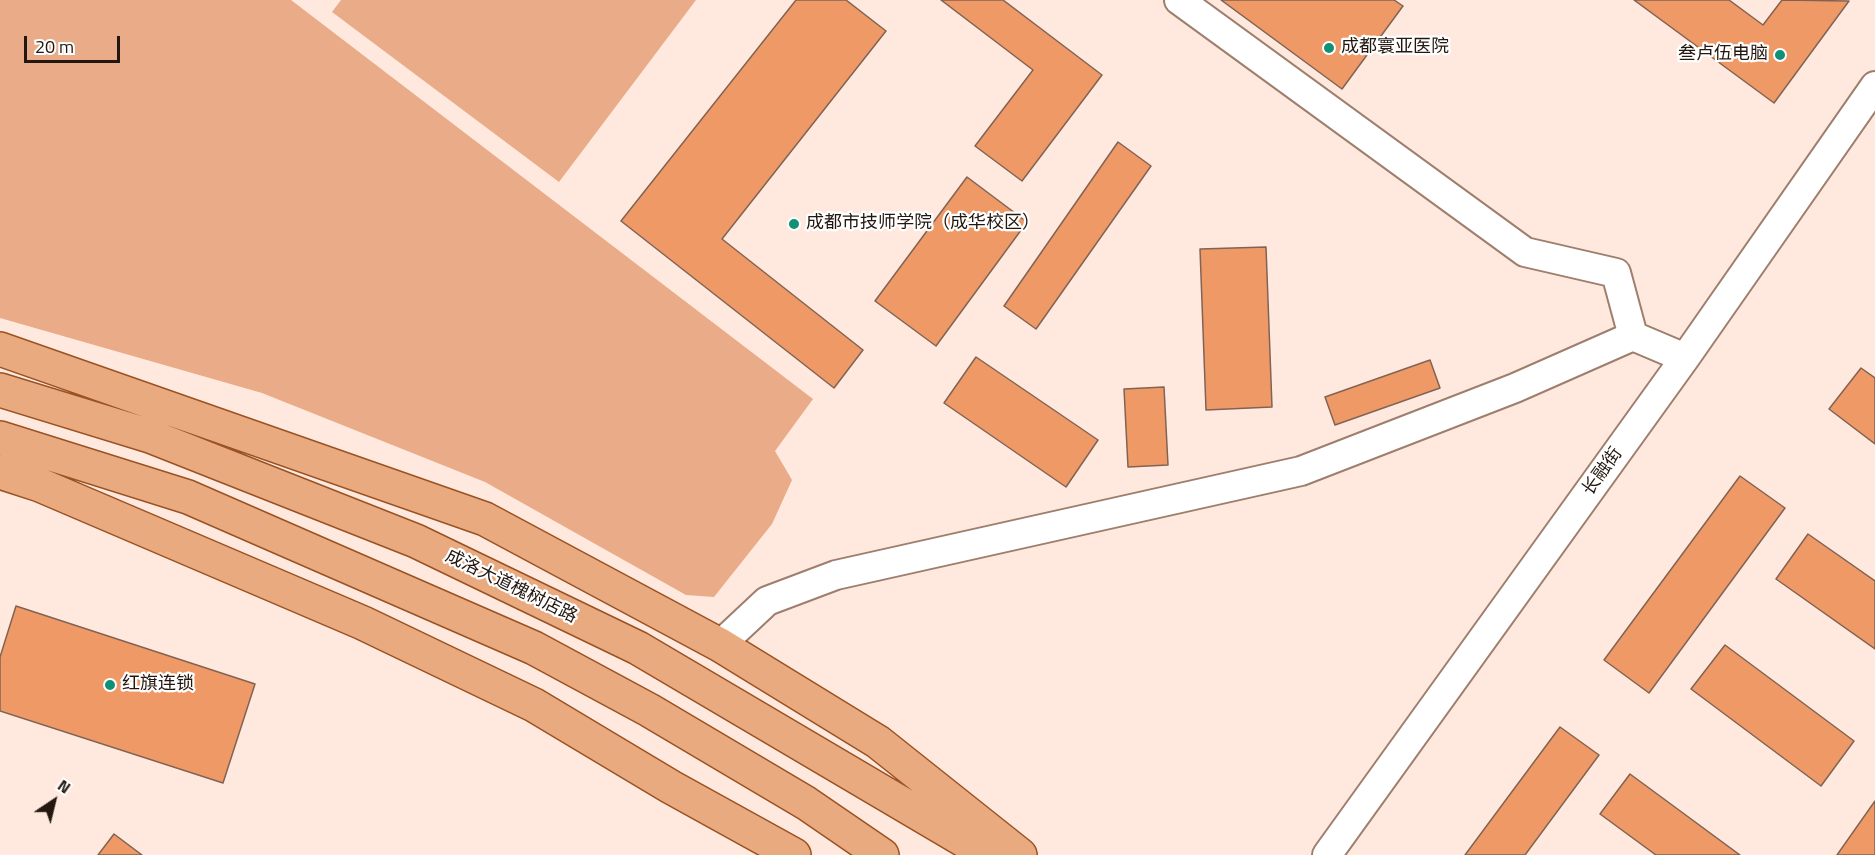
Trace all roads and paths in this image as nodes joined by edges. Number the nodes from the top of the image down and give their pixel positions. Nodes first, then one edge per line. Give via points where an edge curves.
1 (1179, 0) edge
2 (1875, 86) edge
3 (1633, 336) junction
4 (0, 349) edge
5 (1685, 358) junction
6 (0, 390) edge
7 (0, 438) edge
8 (0, 472) edge
9 (720, 645) junction
10 (794, 855) edge
11 (882, 855) edge
12 (989, 855) edge
13 (1020, 855) edge
14 (1327, 855) edge

1 - 3 street via 1525,252 1616,273
2 - 5 street, 长融街
3 - 5 street
3 - 9 street via 1515,388 1301,471 836,575 767,601
4 - 9 main road via 485,519
5 - 14 street, 长融街
6 - 12 main road, 成洛大道槐树店路 via 150,436 417,541 638,648
7 - 11 main road via 188,497 411,592 544,654 649,710 806,803
8 - 10 main road via 40,485 352,619 534,705
9 - 13 main road via 878,742

